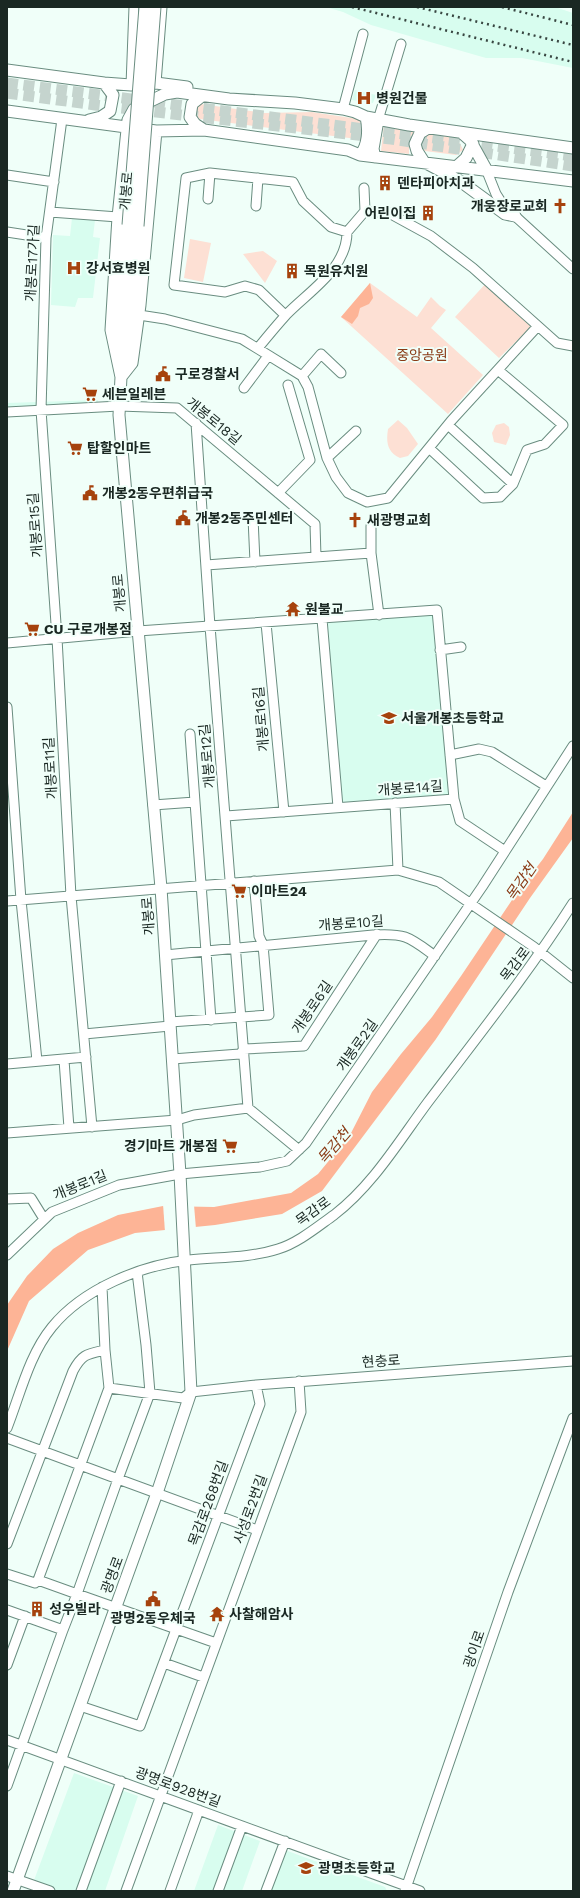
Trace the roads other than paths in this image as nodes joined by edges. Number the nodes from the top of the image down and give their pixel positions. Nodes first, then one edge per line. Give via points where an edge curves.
1 (134, 7) edge
2 (145, 7) edge
3 (155, 7) edge
4 (162, 7) edge
5 (363, 34) dead end
6 (401, 44) dead end
7 (7, 70) edge
8 (104, 83) junction
9 (156, 83) junction
10 (131, 85) junction
11 (202, 96) junction
12 (262, 100) junction
13 (343, 109) junction
14 (7, 111) edge
15 (366, 117) junction
16 (62, 119) junction
17 (378, 120) junction
18 (82, 122) junction
19 (127, 128) junction
20 (428, 128) junction
21 (204, 130) junction
22 (156, 131) junction
23 (462, 133) junction
24 (473, 144) junction
25 (573, 148) edge
26 (360, 156) junction
27 (375, 157) junction
28 (424, 162) junction
29 (457, 166) junction
30 (486, 169) junction
31 (210, 173) junction
32 (7, 175) edge
33 (258, 178) junction
34 (573, 181) edge
35 (54, 182) junction
36 (364, 188) dead end
37 (208, 199) dead end
38 (256, 206) dead end
39 (365, 211) junction
40 (50, 212) junction
41 (515, 216) junction
42 (118, 217) junction
43 (133, 225) junction
44 (7, 232) edge
45 (347, 232) junction
46 (46, 238) junction
47 (573, 269) edge
48 (135, 314) junction
49 (286, 315) junction
50 (538, 327) junction
51 (573, 346) edge
52 (258, 348) junction
53 (268, 356) junction
54 (498, 370) junction
55 (341, 373) dead end
56 (302, 376) junction
57 (121, 377) junction
58 (288, 385) dead end
59 (244, 388) dead end
60 (119, 406) junction
61 (41, 410) junction
62 (7, 412) edge
63 (196, 423) junction
64 (448, 425) junction
65 (356, 431) dead end
66 (428, 448) junction
67 (327, 458) junction
68 (513, 484) junction
69 (278, 493) junction
70 (253, 518) dead end
71 (371, 526) dead end
72 (371, 553) junction
73 (316, 557) junction
74 (255, 562) junction
75 (206, 565) junction
76 (379, 615) junction
77 (322, 619) junction
78 (266, 623) junction
79 (210, 626) junction
80 (138, 631) junction
81 (57, 638) junction
82 (7, 643) edge
83 (461, 648) dead end
84 (440, 650) junction
85 (7, 707) edge
86 (190, 734) dead end
87 (573, 746) edge
88 (450, 755) junction
89 (546, 786) junction
90 (454, 799) junction
91 (195, 802) junction
92 (395, 803) junction
93 (153, 805) junction
94 (338, 808) junction
95 (284, 812) junction
96 (226, 816) junction
97 (505, 851) junction
98 (398, 870) junction
99 (254, 881) junction
100 (231, 882) junction
101 (202, 885) junction
102 (161, 888) junction
103 (71, 896) junction
104 (21, 900) junction
105 (7, 901) edge
106 (573, 902) edge
107 (472, 904) junction
108 (377, 934) junction
109 (263, 945) junction
110 (236, 947) junction
111 (206, 950) junction
112 (537, 950) junction
113 (165, 955) junction
114 (435, 956) junction
115 (573, 978) edge
116 (241, 1018) junction
117 (211, 1020) junction
118 (170, 1024) junction
119 (84, 1034) junction
120 (244, 1049) junction
121 (86, 1058) junction
122 (172, 1059) junction
123 (64, 1060) junction
124 (37, 1061) junction
125 (7, 1064) edge
126 (248, 1108) junction
127 (177, 1120) junction
128 (92, 1127) junction
129 (69, 1128) junction
130 (7, 1133) edge
131 (298, 1150) junction
132 (180, 1176) junction
133 (7, 1199) edge
134 (44, 1219) junction
135 (7, 1255) edge
136 (185, 1256) junction
137 (137, 1272) junction
138 (102, 1287) junction
139 (105, 1350) junction
140 (573, 1361) edge
141 (299, 1382) junction
142 (256, 1385) junction
143 (109, 1388) junction
144 (191, 1392) junction
145 (150, 1393) junction
146 (573, 1418) edge
147 (7, 1428) edge
148 (7, 1438) edge
149 (42, 1451) junction
150 (80, 1465) junction
151 (118, 1480) junction
152 (157, 1493) junction
153 (218, 1515) junction
154 (257, 1530) junction
155 (7, 1544) edge
156 (7, 1574) edge
157 (38, 1580) junction
158 (77, 1594) junction
159 (116, 1608) junction
160 (7, 1610) edge
161 (25, 1616) junction
162 (63, 1630) junction
163 (176, 1630) junction
164 (216, 1643) junction
165 (164, 1663) junction
166 (7, 1665) edge
167 (204, 1677) junction
168 (80, 1706) junction
169 (7, 1740) edge
170 (22, 1745) junction
171 (61, 1759) junction
172 (121, 1781) junction
173 (7, 1786) edge
174 (161, 1796) junction
175 (199, 1810) junction
176 (242, 1826) junction
177 (285, 1841) junction
178 (12, 1877) edge
179 (406, 1889) edge
180 (13, 1891) edge
181 (50, 1891) edge
182 (81, 1891) edge
183 (126, 1891) edge
184 (170, 1891) edge
185 (218, 1891) edge
186 (266, 1891) edge
187 (420, 1891) edge

1 - 10 street
2 - 43 main road, 개봉로, bridge
3 - 43 main road, 개봉로, bridge
4 - 9 street
5 - 13 street
6 - 17 street
7 - 8 main road
8 - 10 main road
8 - 18 main road via 113,95 110,111 101,117
9 - 10 main road
9 - 12 main road
11 - 12 main road
11 - 19 main road via 177,92 165,94 134,109
11 - 21 main road via 192,104 190,116 195,124
12 - 13 main road
13 - 15 main road
14 - 16 main road
15 - 17 main road
15 - 26 main road via 366,147
16 - 18 main road
16 - 35 street, 개봉로17가길
17 - 20 main road
17 - 27 main road via 373,149
18 - 19 main road
19 - 22 main road
19 - 42 main road
20 - 23 main road
20 - 28 main road via 420,133 415,144
21 - 22 main road
21 - 26 main road via 348,150
22 - 48 main road
23 - 24 main road
23 - 25 main road
24 - 29 main road via 466,158
24 - 30 main road
26 - 27 main road
27 - 28 main road
28 - 29 main road
28 - 41 main road via 460,181 505,214
29 - 30 main road
30 - 34 main road
30 - 41 street via 498,200
31 - 33 street
31 - 37 street
31 - 49 street via 186,178 174,285 224,292 245,286 259,290
32 - 35 street
33 - 38 street
33 - 45 street via 293,182 303,201 331,227
35 - 40 street, 개봉로17가길
36 - 39 street
39 - 45 street
39 - 50 street via 389,213 431,236 473,268
40 - 42 street
40 - 46 street, 개봉로17가길
41 - 47 street
42 - 57 main road via 111,330
43 - 48 main road, 개봉로
43 - 57 main road, 개봉로 via 120,329
44 - 46 street
45 - 49 street via 347,243 336,266
46 - 61 street, 개봉로17가길
48 - 52 street via 188,324 242,340
48 - 57 main road via 132,363
49 - 52 street
50 - 51 street via 557,343
50 - 54 street
52 - 53 street
53 - 56 street
53 - 59 street
54 - 64 street
54 - 68 street via 563,425 545,444 527,450
55 - 56 street via 321,354
56 - 67 street via 308,387
57 - 60 main road, 개봉로
58 - 69 street via 310,460
60 - 61 street, 개봉로18길
60 - 63 street, 개봉로18길 via 177,408
60 - 80 main road, 개봉로
61 - 62 street, 개봉로18길
61 - 81 street, 개봉로15길
63 - 69 street, 개봉로18길
63 - 75 street, 개봉로12길
64 - 66 street
64 - 68 street
65 - 67 street
66 - 67 street via 388,498 378,501 367,502 348,493 336,477
66 - 68 street via 482,498 500,497
69 - 73 street, 개봉로18길 via 315,524
70 - 74 street
71 - 72 street
72 - 73 street
72 - 76 street
73 - 74 street
74 - 75 street
75 - 79 street, 개봉로12길
76 - 77 street
76 - 84 street, 개봉로14길 via 437,610
77 - 78 street
77 - 94 street
78 - 79 street
78 - 95 street, 개봉로16길
79 - 80 street
79 - 96 street, 개봉로12길
80 - 81 street
80 - 93 main road, 개봉로
81 - 82 street
81 - 103 street, 개봉로11길
83 - 84 street
84 - 88 street, 개봉로14길
85 - 104 street
86 - 91 street, 개봉로12길
87 - 89 street, 개봉로2길
88 - 89 street via 479,749 492,752
88 - 90 street, 개봉로14길
89 - 97 street, 개봉로2길
90 - 92 street, 개봉로14길
90 - 97 street via 460,821
91 - 93 street
91 - 101 street, 개봉로12길
92 - 94 street, 개봉로14길
92 - 98 street
93 - 102 main road, 개봉로
94 - 95 street, 개봉로14길
95 - 96 street, 개봉로14길
96 - 100 street, 개봉로12길
97 - 107 street, 개봉로2길
98 - 99 street
98 - 107 street via 439,882
99 - 100 street
99 - 109 street via 259,936
100 - 101 street
100 - 110 street
101 - 102 street
101 - 111 street, 개봉로12길
102 - 103 street
102 - 113 main road, 개봉로
103 - 104 street
103 - 119 street, 개봉로11길
104 - 105 street
104 - 124 street
106 - 112 street, 목감로
107 - 112 street
107 - 114 street, 개봉로2길
108 - 109 street, 개봉로10길
108 - 114 street, 개봉로10길 via 397,934 411,939
108 - 120 street, 개봉로6길 via 304,1046
109 - 110 street, 개봉로10길
109 - 116 street via 269,1015
110 - 111 street, 개봉로10길
110 - 116 street
111 - 113 street, 개봉로10길
111 - 117 street
112 - 115 street
112 - 136 street, 목감로 via 384,1163 354,1198 282,1248 263,1253
113 - 118 main road, 개봉로
114 - 131 street, 개봉로2길 via 306,1143
116 - 117 street
116 - 120 street
117 - 118 street
118 - 119 street
118 - 122 main road, 개봉로
119 - 121 street, 개봉로11길
120 - 122 street, 개봉로6길 via 240,1054
120 - 126 street
121 - 123 street
121 - 128 street, 개봉로11길
122 - 127 main road, 개봉로
123 - 124 street
123 - 129 street
124 - 125 street
126 - 127 street via 194,1115
126 - 131 street
127 - 128 street
127 - 132 main road, 개봉로
128 - 129 street
129 - 130 street
131 - 132 street, 개봉로2길 via 287,1161 260,1167
132 - 134 street, 개봉로1길 via 119,1185 52,1212
132 - 136 main road, 개봉로
133 - 134 street via 31,1198
134 - 135 street, 개봉로1길
136 - 137 street, 목감로
136 - 144 main road, 광명로
137 - 138 street, 목감로
137 - 145 street
138 - 139 street
138 - 147 street, 목감로 via 81,1299 52,1327 34,1358
139 - 143 street
139 - 149 street via 86,1354 80,1359
140 - 141 street, 현충로
141 - 142 street, 현충로
141 - 154 street, 사성로2번길 via 301,1412
142 - 144 street, 현충로
142 - 153 street, 목감로268번길 via 260,1404
143 - 145 street, 현충로
143 - 150 street
144 - 145 street, 현충로 via 183,1398
144 - 152 main road, 광명로
145 - 151 street
146 - 179 street, 광이로 via 508,1592
148 - 149 street
149 - 150 street
149 - 155 street
150 - 151 street
150 - 157 street
151 - 152 street
151 - 158 street
152 - 153 street
152 - 159 main road, 광명로
153 - 154 street
153 - 163 street, 목감로268번길
154 - 164 street, 사성로2번길
156 - 157 street via 35,1583
157 - 158 street
158 - 159 street
158 - 162 street
159 - 163 street
159 - 168 main road, 광명로
160 - 161 street
161 - 162 street
161 - 166 street
162 - 170 street
163 - 164 street
163 - 165 street, 목감로268번길
164 - 167 street, 사성로2번길
165 - 167 street
165 - 168 street, 목감로268번길 via 140,1726
167 - 174 street, 사성로2번길
168 - 171 main road, 광명로
169 - 170 street, 광명로928번길
170 - 171 street, 광명로928번길
170 - 173 street
171 - 172 street, 광명로928번길
171 - 178 main road, 광명로
172 - 174 street, 광명로928번길
172 - 182 street
174 - 175 street, 광명로928번길
174 - 183 street, 사성로2번길
175 - 176 street, 광명로928번길
175 - 184 street
176 - 177 street, 광명로928번길
176 - 185 street
177 - 179 street, 광명로928번길
177 - 186 street
178 - 180 main road, 광명로
178 - 181 street
179 - 187 street, 광명로928번길

